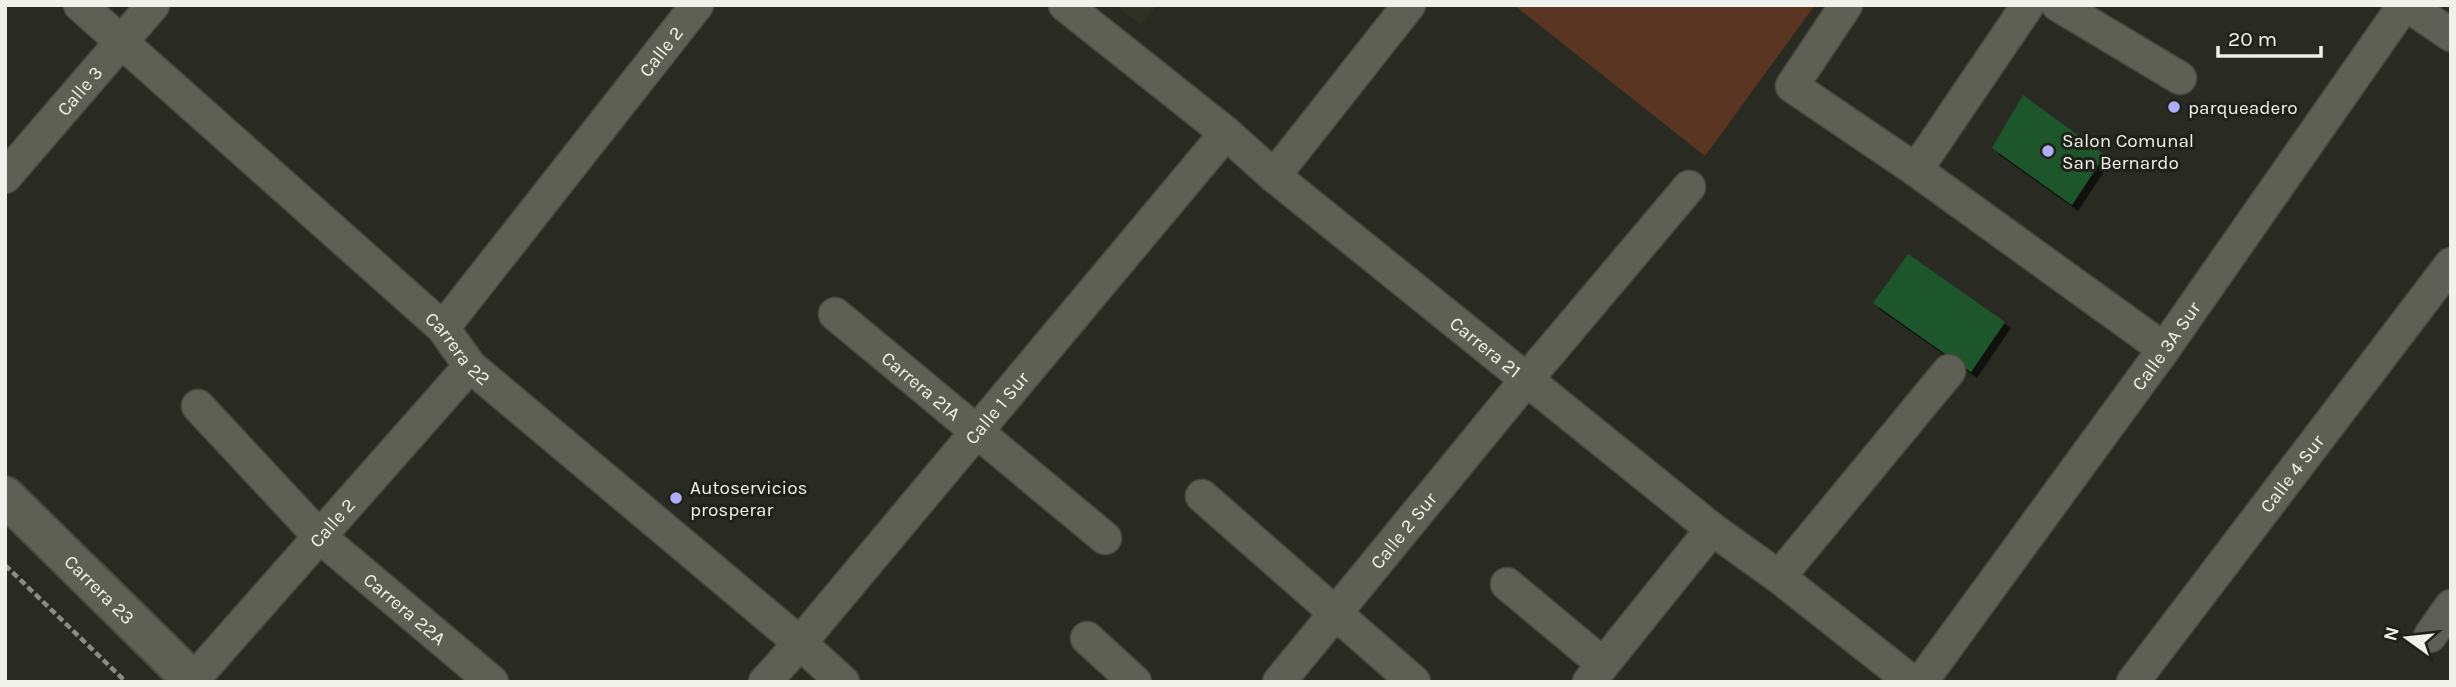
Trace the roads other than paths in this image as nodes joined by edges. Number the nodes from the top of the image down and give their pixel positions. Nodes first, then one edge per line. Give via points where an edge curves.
1 (80, 5) edge
2 (153, 5) edge
3 (697, 5) edge
4 (1065, 5) edge
5 (1409, 5) edge
6 (1846, 5) edge
7 (2028, 5) edge
8 (2058, 5) edge
9 (2405, 5) edge
10 (2451, 35) edge
11 (122, 42) junction
12 (2180, 78) dead end
13 (1226, 133) junction
14 (1916, 170) junction
15 (1274, 176) junction
16 (5, 177) edge
17 (1689, 187) dead end
18 (2451, 264) edge
19 (835, 314) dead end
20 (443, 328) junction
21 (2165, 349) junction
22 (470, 366) junction
23 (1949, 371) dead end
24 (1527, 380) junction
25 (198, 406) dead end
26 (978, 431) junction
27 (5, 496) edge
28 (1202, 496) dead end
29 (1712, 529) junction
30 (320, 537) junction
31 (1105, 538) dead end
32 (1779, 577) junction
33 (1507, 584) dead end
34 (2451, 606) edge
35 (1335, 612) junction
36 (2430, 636) dead end
37 (1087, 638) dead end
38 (800, 643) junction
39 (1596, 673) edge
40 (194, 681) edge
41 (492, 682) edge
42 (765, 682) edge
43 (842, 682) edge
44 (1135, 682) edge
45 (1279, 682) edge
46 (1414, 682) edge
47 (1912, 682) edge
48 (1921, 682) edge
49 (2133, 682) edge

1 - 11 street, Carrera 22
2 - 11 street, Calle 3
3 - 20 street, Calle 2
4 - 13 street, Carrera 21
5 - 15 street
6 - 14 street via 1791,86
7 - 14 street
8 - 12 street
9 - 10 street
9 - 21 street, Calle 3A Sur
11 - 16 street, Calle 3
11 - 20 street, Carrera 22
13 - 15 street, Carrera 21
13 - 26 street, Calle 1 Sur
14 - 21 street
15 - 24 street, Carrera 21
17 - 24 street, Calle 2 Sur
18 - 49 street, Calle 4 Sur
19 - 26 street, Carrera 21A
20 - 22 street, Carrera 22
21 - 48 street, Calle 3A Sur
22 - 30 street, Calle 2
22 - 38 street, Carrera 22
23 - 32 street
24 - 29 street, Carrera 21
24 - 35 street, Calle 2 Sur
25 - 30 street, Carrera 22A
26 - 31 street, Carrera 21A
26 - 38 street, Calle 1 Sur
27 - 40 street, Carrera 23
28 - 35 street
29 - 32 street, Carrera 21
29 - 39 street
30 - 40 street, Calle 2
30 - 41 street, Carrera 22A
32 - 47 street, Carrera 21
33 - 39 street
34 - 36 street
35 - 45 street, Calle 2 Sur
35 - 46 street
37 - 44 street
38 - 42 street, Calle 1 Sur
38 - 43 street, Carrera 22

